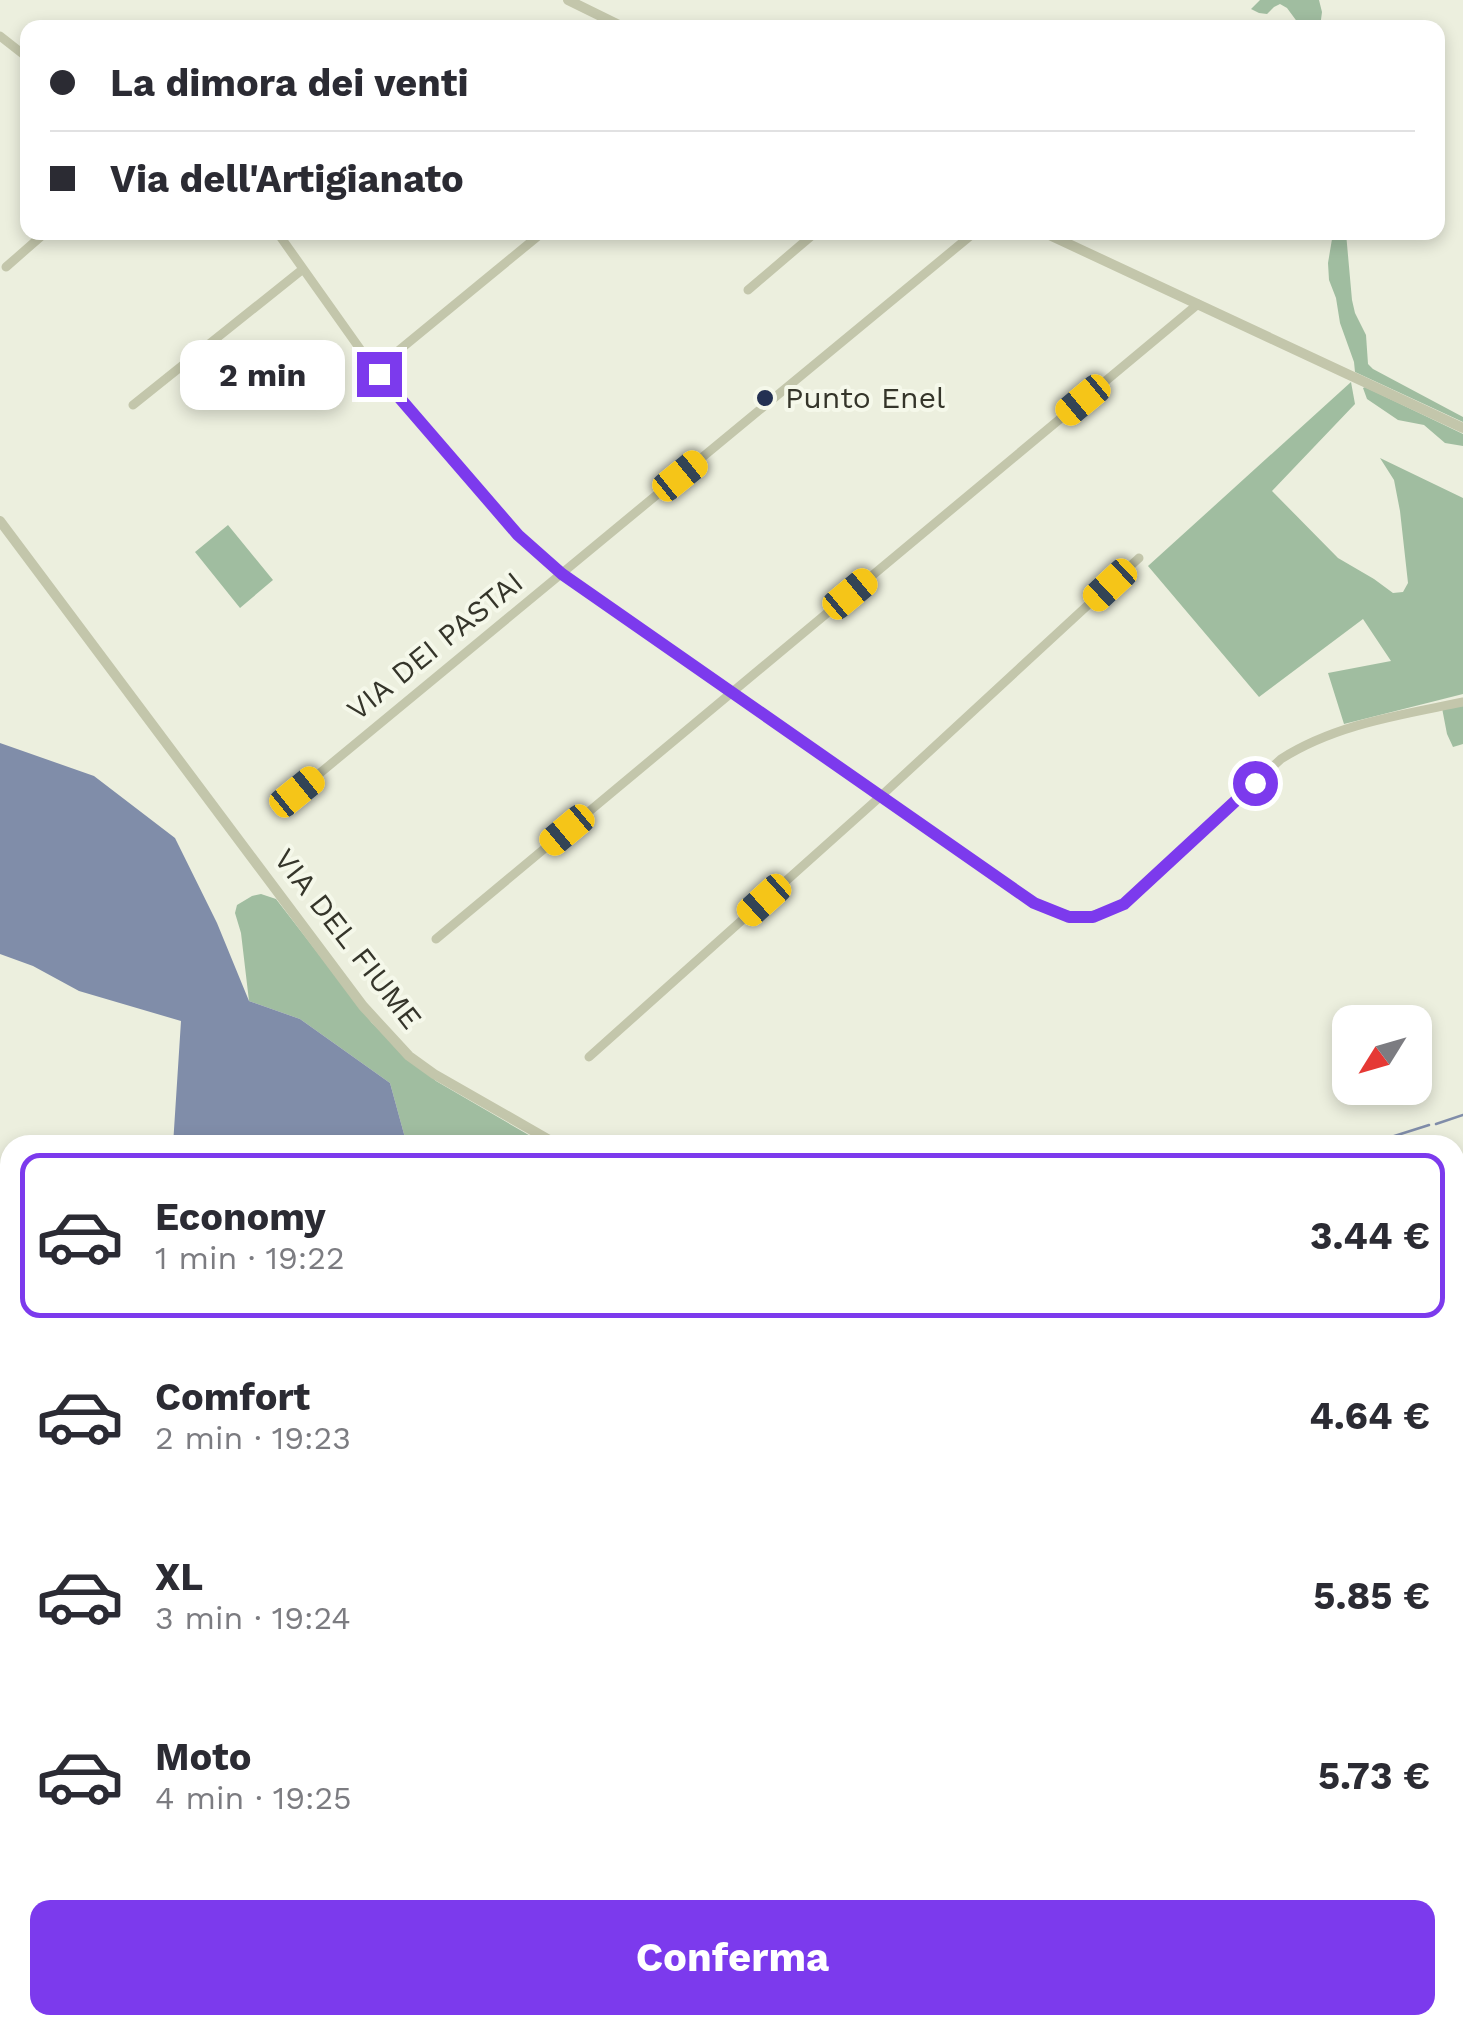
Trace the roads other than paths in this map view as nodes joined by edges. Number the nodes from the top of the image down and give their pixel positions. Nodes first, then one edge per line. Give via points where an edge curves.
1 (568, 0) edge
2 (609, 20) edge
3 (0, 36) edge
4 (20, 52) edge
5 (37, 240) edge
6 (283, 240) edge
7 (534, 240) edge
8 (807, 240) edge
9 (965, 240) edge
10 (1060, 240) edge
11 (6, 267) dead end
12 (303, 269) junction
13 (748, 290) dead end
14 (1198, 304) junction
15 (375, 370) junction
16 (132, 405) dead end
17 (1463, 428) edge
18 (0, 521) edge
19 (1139, 558) dead end
20 (562, 574) junction
21 (733, 693) junction
22 (1463, 702) edge
23 (297, 792) dead end
24 (880, 796) junction
25 (436, 939) dead end
26 (589, 1056) dead end
27 (541, 1135) edge

1 - 2 street
3 - 4 street
5 - 11 street
6 - 12 street
7 - 15 street
8 - 13 street
9 - 20 street, VIA DEI PASTAI
10 - 14 street
12 - 15 street
12 - 16 street
14 - 17 street
14 - 21 street
15 - 20 street via 518,535
18 - 27 street, VIA DEL FIUME via 387,1034 434,1074
19 - 24 street
20 - 21 street
20 - 23 street, VIA DEI PASTAI
21 - 24 street
21 - 25 street
22 - 24 street via 1303,744 1124,904 1093,917 1069,917 1034,903
24 - 26 street

